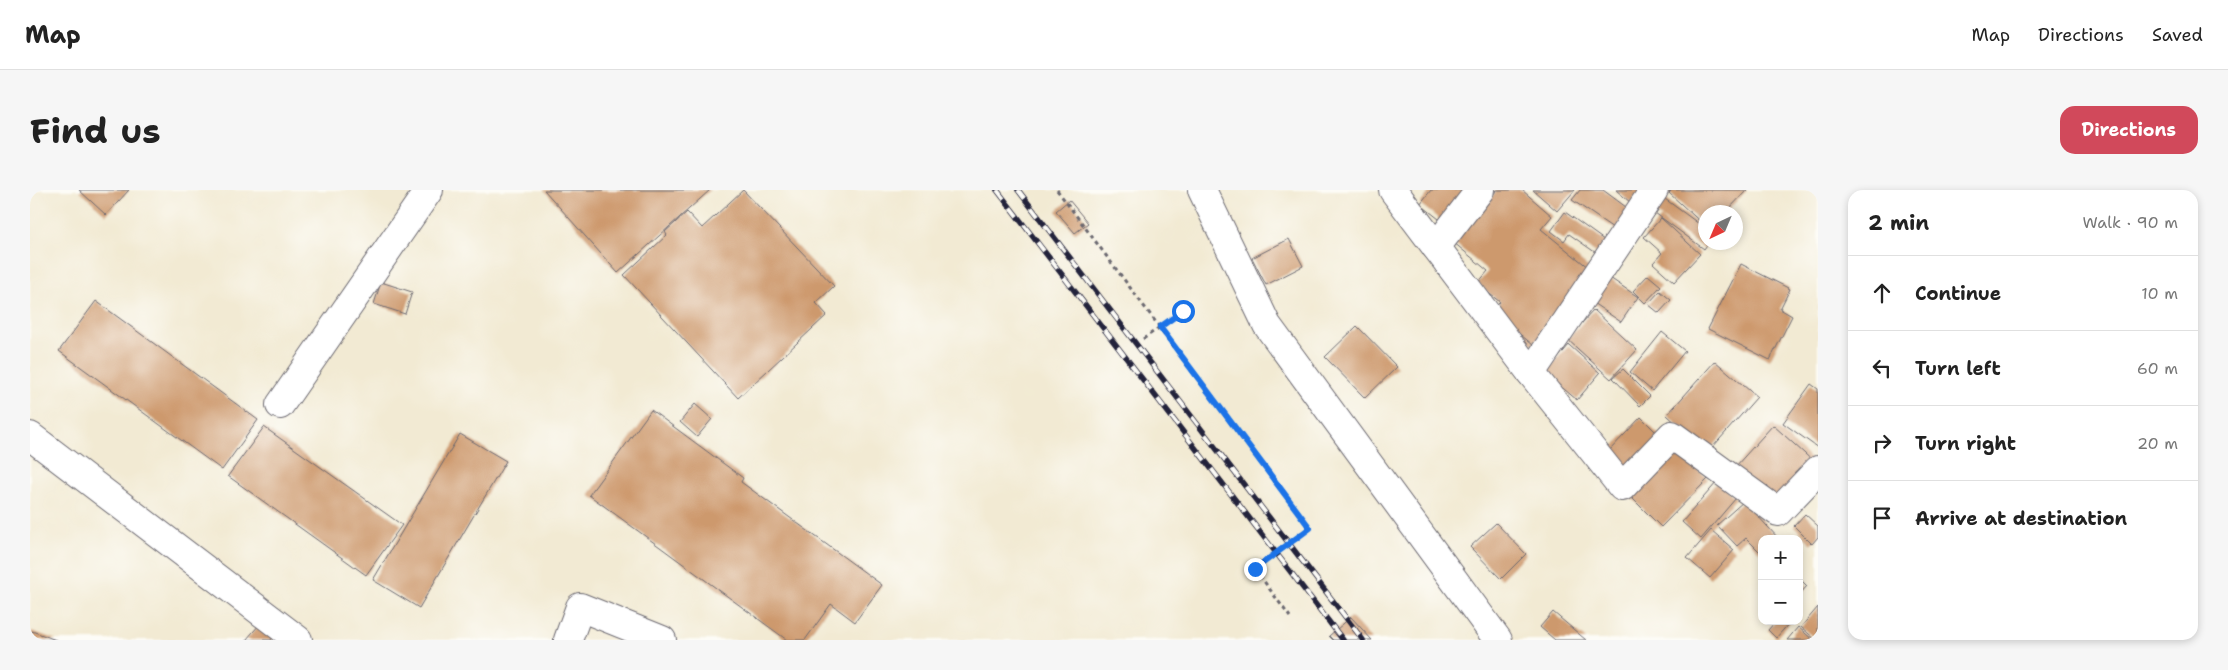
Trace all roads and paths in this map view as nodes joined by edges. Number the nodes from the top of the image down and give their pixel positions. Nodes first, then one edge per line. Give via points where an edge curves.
1 (429, 190) edge
2 (1057, 190) edge
3 (1202, 190) edge
4 (1393, 190) edge
5 (1480, 190) edge
6 (1654, 190) edge
7 (1436, 247) junction
8 (1183, 311) dead end
9 (1160, 327) junction
10 (1143, 340) dead end
11 (1531, 373) junction
12 (280, 405) dead end
13 (30, 436) edge
14 (1818, 470) edge
15 (1290, 617) dead end
16 (298, 640) edge
17 (568, 640) edge
18 (662, 640) edge
19 (1498, 640) edge

1 - 12 street
2 - 9 path
3 - 19 street via 1267,324
4 - 7 street
5 - 7 street
6 - 11 street
7 - 11 street
8 - 9 path
9 - 10 path
9 - 15 path, bridge via 1310,528 1255,569
11 - 14 street via 1622,486 1672,435 1778,512
13 - 16 street
17 - 18 street via 580,607

